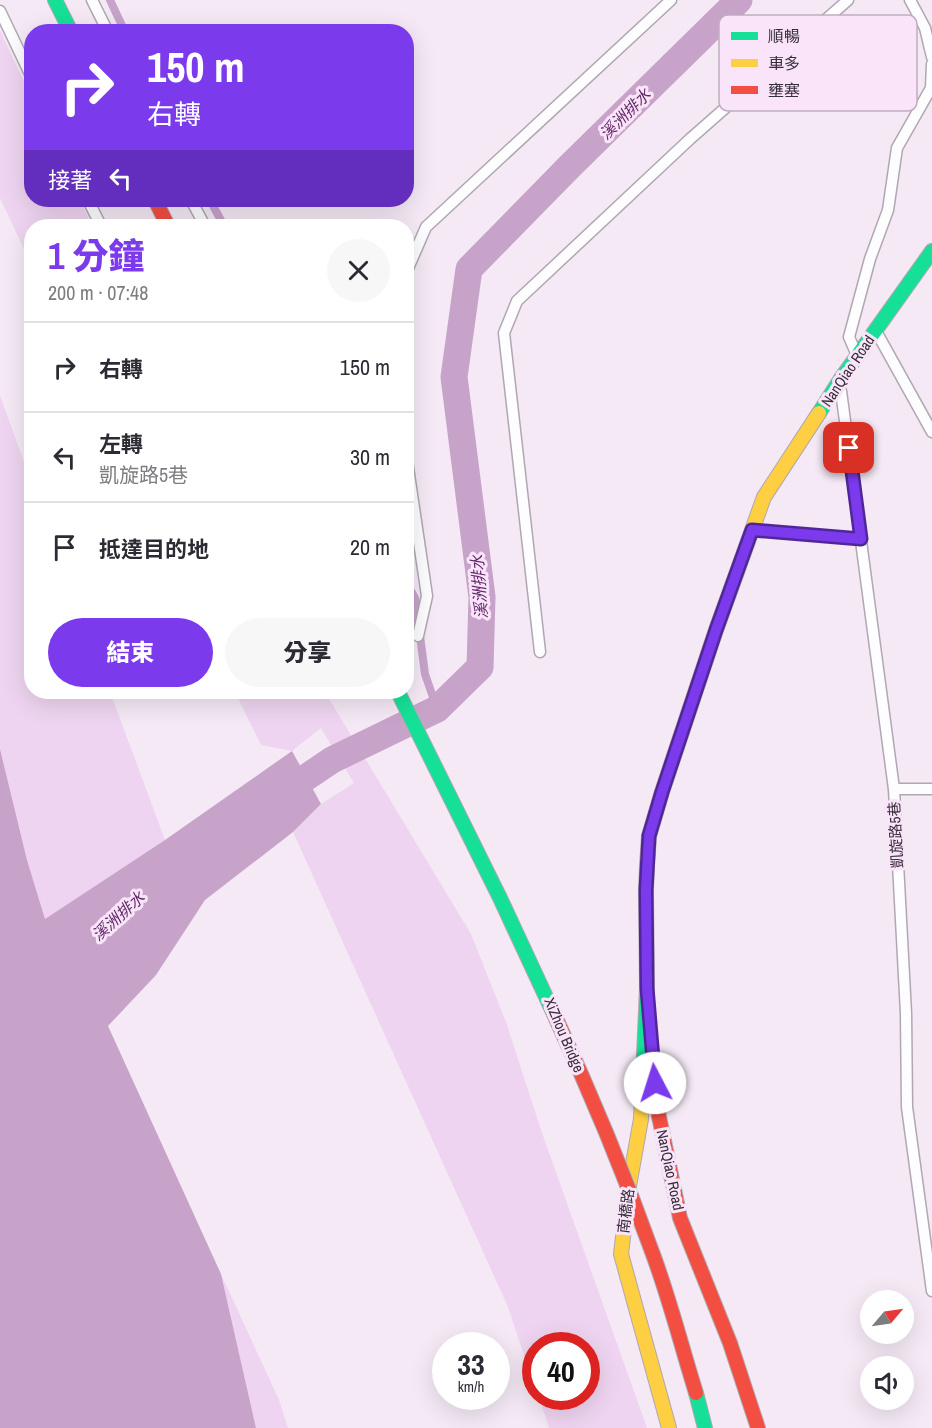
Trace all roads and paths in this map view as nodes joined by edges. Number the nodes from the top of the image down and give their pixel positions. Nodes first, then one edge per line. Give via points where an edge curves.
1 (55, 0) edge
2 (92, 0) edge
3 (671, 0) edge
4 (848, 0) edge
5 (910, 0) edge
6 (0, 11) edge
7 (831, 15) edge
8 (67, 24) edge
9 (104, 24) edge
10 (932, 57) edge
11 (24, 61) edge
12 (932, 64) edge
13 (722, 111) edge
14 (932, 251) edge
15 (414, 255) edge
16 (875, 330) junction
17 (857, 356) junction
18 (840, 380) junction
19 (932, 432) edge
20 (414, 508) edge
21 (752, 530) junction
22 (861, 539) junction
23 (418, 636) dead end
24 (540, 652) dead end
25 (401, 699) edge
26 (894, 789) junction
27 (932, 789) edge
28 (647, 988) junction
29 (932, 1291) edge
30 (669, 1428) edge
31 (705, 1428) edge
32 (758, 1428) edge

1 - 8 street
2 - 9 lane
3 - 15 lane via 426,227
4 - 7 lane
5 - 10 lane via 925,28
6 - 11 lane
12 - 17 lane via 930,88 897,148 888,210 849,337
13 - 24 lane via 517,301 504,333
14 - 16 street, NanQiao Road
16 - 17 street, NanQiao Road
16 - 19 lane
17 - 18 street, NanQiao Road
18 - 21 street, NanQiao Road via 764,497
18 - 22 lane, 凱旋路5巷
20 - 23 lane via 427,596
21 - 22 lane
21 - 28 street, NanQiao Road via 649,836
22 - 26 lane, 凱旋路5巷
25 - 31 street, XiZhou Bridge, bridge via 545,991 610,1142 652,1251
26 - 27 lane
26 - 29 lane, 凱旋路5巷 via 907,1107
28 - 30 street, 南橋路 via 640,1119 621,1254
28 - 32 street, NanQiao Road via 657,1107 680,1218 730,1343

